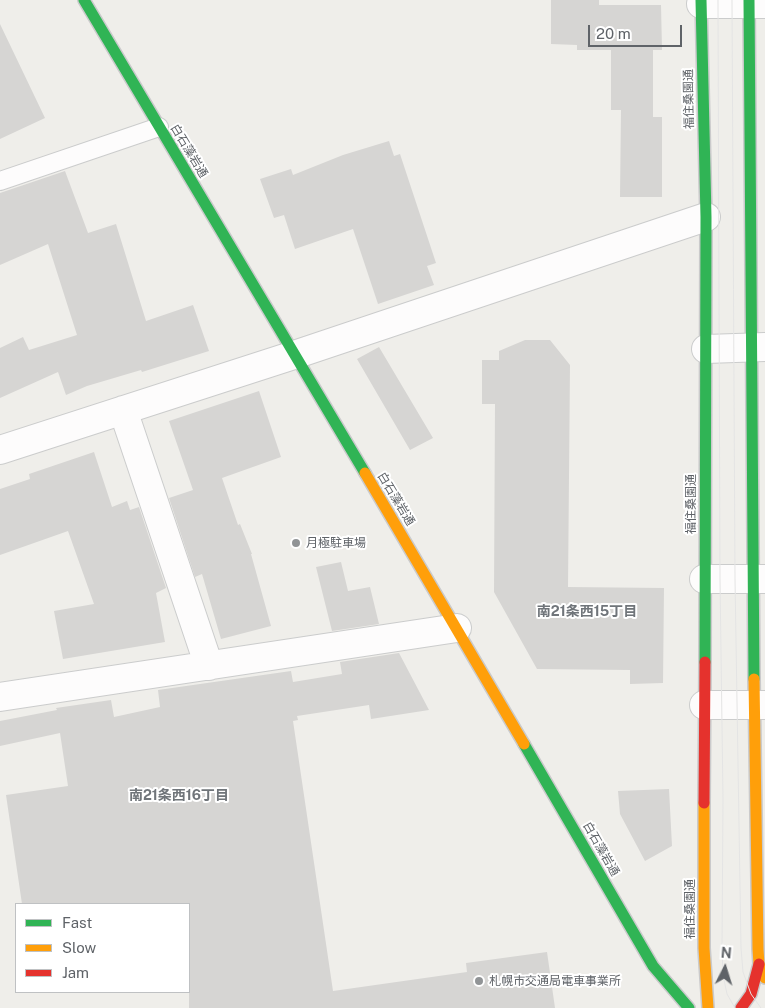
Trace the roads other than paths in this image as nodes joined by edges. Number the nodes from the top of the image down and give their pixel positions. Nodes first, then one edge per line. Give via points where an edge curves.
1 (84, 0) edge
2 (701, 2) edge
3 (754, 3) edge
4 (159, 127) junction
5 (0, 181) edge
6 (706, 217) junction
7 (759, 347) edge
8 (706, 349) junction
9 (294, 355) junction
10 (123, 410) junction
11 (0, 450) edge
12 (704, 579) junction
13 (759, 579) edge
14 (456, 628) junction
15 (209, 666) junction
16 (0, 697) edge
17 (704, 705) junction
18 (759, 705) edge
19 (759, 964) junction
20 (765, 978) edge
21 (689, 1008) edge
22 (708, 1008) edge
23 (741, 1008) edge

1 - 4 street, 白石藻岩通
2 - 3 street
2 - 6 street, 福住桑園通
3 - 7 street
4 - 5 lane
4 - 9 street, 白石藻岩通
6 - 8 street, 福住桑園通
6 - 9 street
7 - 8 street
7 - 13 street
8 - 12 street, 福住桑園通
9 - 10 street
9 - 14 street, 白石藻岩通
10 - 11 street
10 - 15 street
12 - 13 street
12 - 17 street, 福住桑園通
13 - 18 street
14 - 15 street
14 - 21 street, 白石藻岩通 via 653,966
15 - 16 street
17 - 18 street
17 - 22 street, 福住桑園通 via 704,948
18 - 19 street
19 - 20 street
19 - 23 street via 751,994

